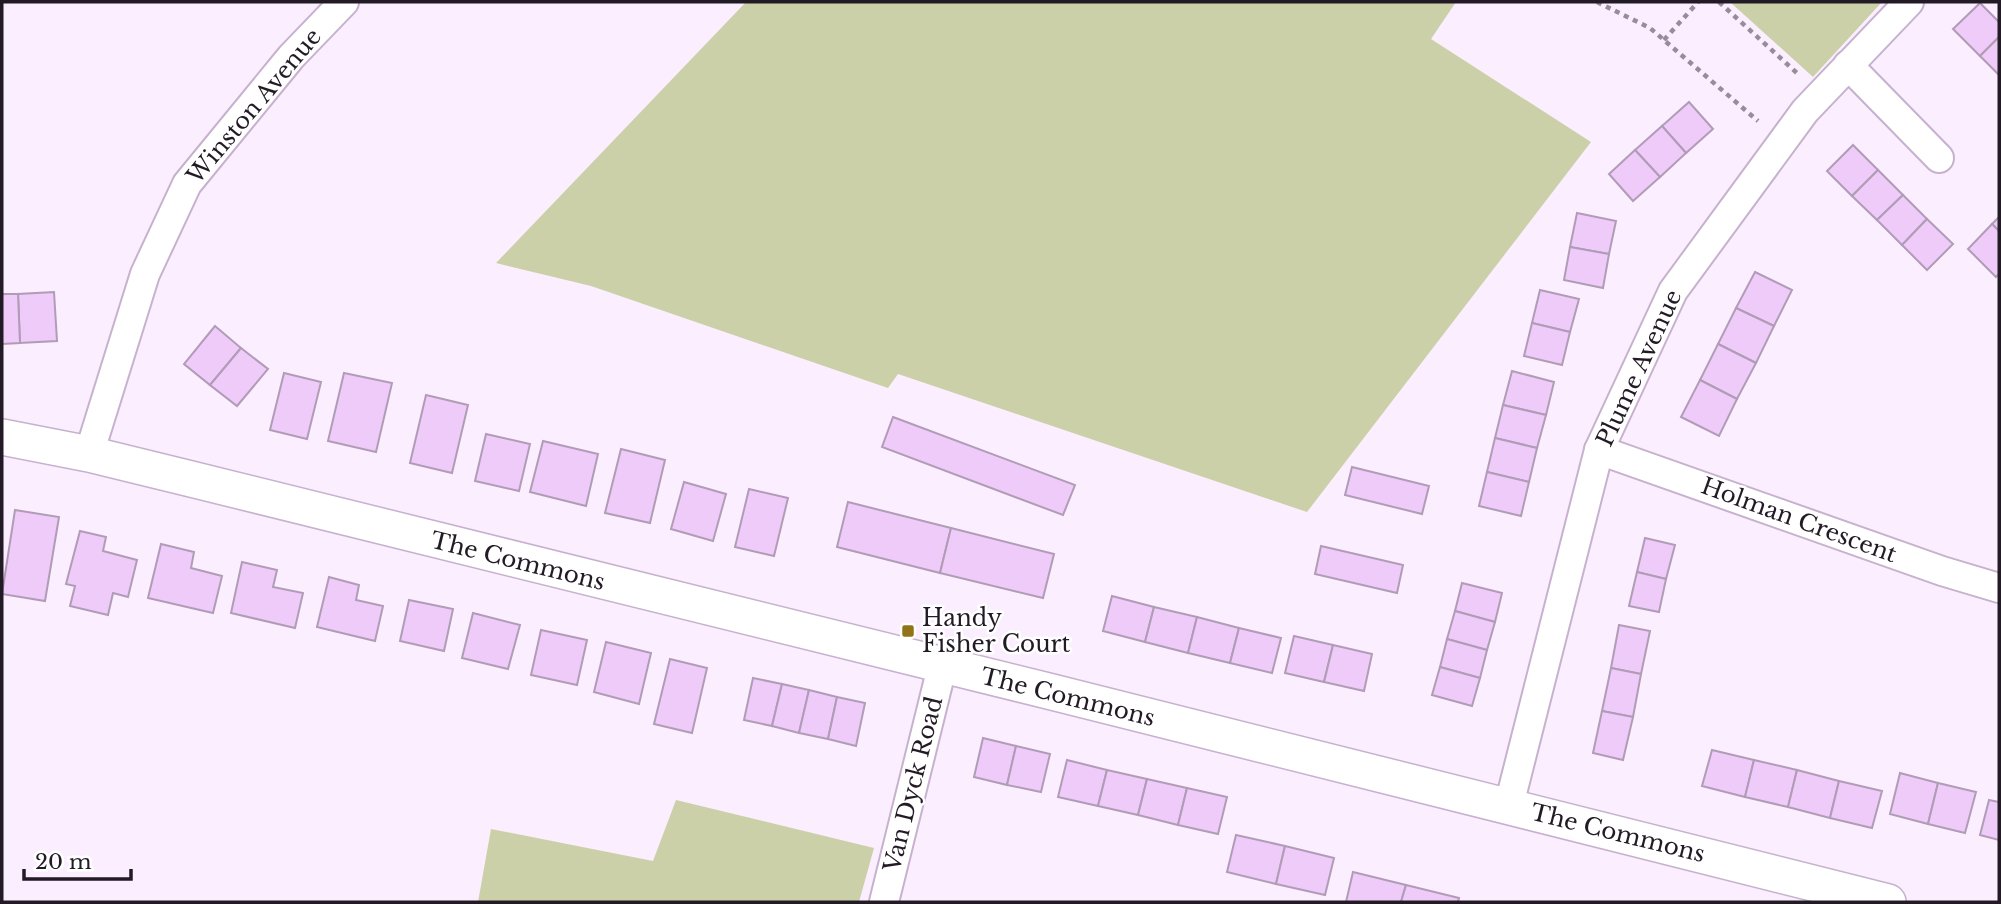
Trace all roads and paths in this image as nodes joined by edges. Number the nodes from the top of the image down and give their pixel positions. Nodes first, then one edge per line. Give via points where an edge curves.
1 (344, 2) edge
2 (1597, 2) edge
3 (1698, 2) edge
4 (1718, 2) edge
5 (1909, 2) edge
6 (1664, 40) junction
7 (1848, 65) junction
8 (1807, 83) dead end
9 (1766, 128) dead end
10 (1939, 158) dead end
11 (2, 437) edge
12 (1599, 450) junction
13 (89, 454) junction
14 (1999, 588) edge
15 (942, 667) junction
16 (1509, 805) junction
17 (884, 902) edge
18 (1888, 902) edge

1 - 13 street, Winston Avenue via 291,57 187,184 145,274
2 - 6 path via 1650,28
3 - 6 path
4 - 8 path
5 - 7 street, Plume Avenue
6 - 9 path
7 - 10 street
7 - 12 street, Plume Avenue via 1805,111 1673,291
11 - 13 street, The Commons
12 - 14 street, Holman Crescent
12 - 16 street, Plume Avenue
13 - 15 street, The Commons
15 - 16 street, The Commons
15 - 17 street, Van Dyck Road
16 - 18 street, The Commons

